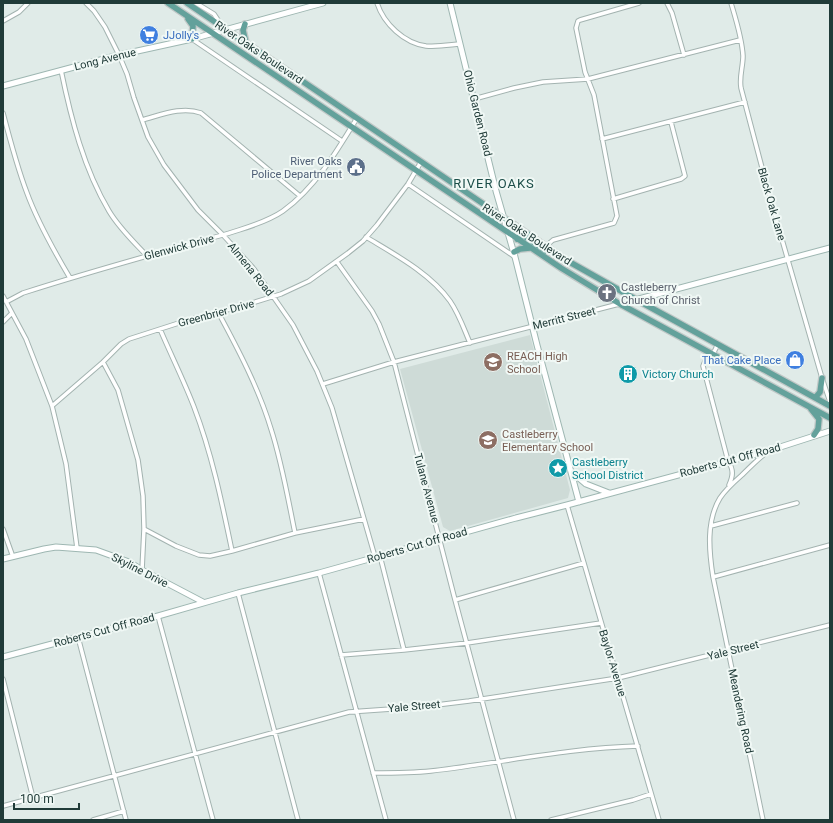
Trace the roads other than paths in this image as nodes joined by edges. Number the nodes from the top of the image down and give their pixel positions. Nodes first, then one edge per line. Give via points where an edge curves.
1 (28, 3) edge
2 (86, 3) edge
3 (168, 3) edge
4 (187, 3) edge
5 (196, 3) edge
6 (323, 3) edge
7 (377, 3) edge
8 (450, 3) edge
9 (639, 3) edge
10 (667, 3) edge
11 (731, 3) edge
12 (186, 15) junction
13 (3, 20) edge
14 (218, 24) junction
15 (245, 24) junction
16 (226, 30) junction
17 (213, 34) junction
18 (192, 39) junction
19 (740, 40) junction
20 (246, 43) junction
21 (460, 44) junction
22 (119, 55) junction
23 (684, 55) junction
24 (62, 70) junction
25 (588, 79) junction
26 (3, 86) edge
27 (474, 99) junction
28 (745, 102) junction
29 (3, 113) edge
30 (357, 118) junction
31 (142, 120) junction
32 (671, 122) junction
33 (351, 128) junction
34 (602, 139) junction
35 (342, 141) junction
36 (421, 162) junction
37 (416, 172) junction
38 (408, 184) junction
39 (300, 196) junction
40 (613, 199) junction
41 (459, 201) junction
42 (492, 210) junction
43 (505, 218) junction
44 (509, 234) junction
45 (223, 235) junction
46 (366, 237) junction
47 (517, 239) junction
48 (530, 248) junction
49 (548, 248) junction
50 (830, 248) edge
51 (515, 255) junction
52 (147, 256) junction
53 (788, 259) junction
54 (337, 262) junction
55 (70, 278) junction
56 (3, 296) edge
57 (274, 296) junction
58 (637, 300) junction
59 (6, 302) junction
60 (620, 304) junction
61 (218, 312) junction
62 (12, 313) junction
63 (3, 322) edge
64 (532, 326) junction
65 (160, 329) junction
66 (470, 343) junction
67 (718, 344) junction
68 (713, 354) junction
69 (103, 362) junction
70 (394, 362) junction
71 (822, 378) junction
72 (323, 384) junction
73 (793, 386) junction
74 (788, 395) junction
75 (815, 398) junction
76 (830, 402) edge
77 (806, 405) junction
78 (52, 406) junction
79 (830, 406) edge
80 (830, 418) edge
81 (830, 431) edge
82 (814, 435) junction
83 (771, 450) junction
84 (728, 461) junction
85 (571, 472) junction
86 (729, 487) junction
87 (609, 493) junction
88 (579, 502) junction
89 (796, 503) dead end
90 (567, 505) junction
91 (364, 519) junction
92 (711, 526) junction
93 (3, 529) edge
94 (144, 529) junction
95 (295, 533) junction
96 (440, 538) junction
97 (830, 545) edge
98 (77, 548) junction
99 (232, 551) junction
100 (377, 556) junction
101 (13, 557) junction
102 (3, 559) edge
103 (584, 563) junction
104 (142, 570) junction
105 (319, 573) junction
106 (713, 577) junction
107 (238, 593) junction
108 (455, 600) junction
109 (203, 602) junction
110 (158, 616) junction
111 (602, 623) junction
112 (830, 625) edge
113 (78, 637) junction
114 (467, 643) junction
115 (404, 650) junction
116 (728, 652) junction
117 (341, 655) junction
118 (3, 657) edge
119 (618, 678) junction
120 (3, 679) edge
121 (481, 699) junction
122 (356, 711) junction
123 (275, 733) junction
124 (638, 746) junction
125 (195, 754) junction
126 (498, 761) junction
127 (373, 773) junction
128 (114, 776) junction
129 (651, 794) junction
130 (33, 798) junction
131 (3, 806) edge
132 (124, 811) junction
133 (385, 819) edge
134 (93, 820) edge
135 (126, 820) edge
136 (214, 820) edge
137 (298, 820) edge
138 (380, 820) edge
139 (514, 820) edge
140 (551, 820) edge
141 (659, 820) edge
142 (763, 820) edge

1 - 13 street via 19,12
2 - 22 street, Almena Road via 105,27
3 - 12 main road, River Oaks Boulevard
4 - 14 main road, River Oaks Boulevard
5 - 14 street, River Oaks Boulevard via 214,14
6 - 15 street, Long Avenue
7 - 21 street via 390,25 415,43 434,46
8 - 21 street, Ohio Garden Road
9 - 25 street via 578,21 576,33
10 - 23 street
11 - 19 street, Black Oak Lane
12 - 17 main road, River Oaks Boulevard
12 - 18 main road via 193,26
14 - 16 main road, River Oaks Boulevard
15 - 16 street, Long Avenue
15 - 20 main road via 243,30
16 - 17 street, Long Avenue
16 - 20 main road, River Oaks Boulevard
17 - 18 street, Long Avenue
17 - 33 main road, River Oaks Boulevard
18 - 22 street, Long Avenue
18 - 35 street
19 - 23 street
19 - 28 street, Black Oak Lane via 743,58 740,79
20 - 30 main road, River Oaks Boulevard
21 - 27 street, Ohio Garden Road
22 - 24 street, Long Avenue
22 - 31 street, Almena Road
23 - 25 street
24 - 26 street, Long Avenue
24 - 52 street via 68,104 93,181 122,229
25 - 27 street via 543,82
25 - 34 street via 594,95
27 - 43 street, Ohio Garden Road
28 - 32 street
28 - 53 street, Black Oak Lane
29 - 55 street via 27,193 47,238
30 - 33 street, Glenwick Drive
30 - 36 main road, River Oaks Boulevard
31 - 39 street via 168,112 189,110 201,113
31 - 45 street, Almena Road via 164,166 198,210
32 - 34 street
32 - 40 street via 685,176
33 - 35 street, Glenwick Drive
33 - 37 main road, River Oaks Boulevard
34 - 40 street
35 - 39 street, Glenwick Drive
36 - 37 street, Greenbrier Drive
36 - 42 main road, River Oaks Boulevard
37 - 38 street, Greenbrier Drive
37 - 41 main road, River Oaks Boulevard
38 - 46 street, Greenbrier Drive
38 - 51 street
39 - 45 street, Glenwick Drive via 273,217
40 - 49 street via 617,216 614,224 553,240
41 - 42 main road via 464,199 490,217 493,215
41 - 44 main road, River Oaks Boulevard
42 - 43 main road, River Oaks Boulevard
43 - 44 street, Ohio Garden Road
43 - 49 main road, River Oaks Boulevard
44 - 47 main road, River Oaks Boulevard
44 - 51 street, Ohio Garden Road
45 - 52 street, Glenwick Drive
45 - 57 street, Almena Road via 254,268
46 - 54 street, Greenbrier Drive
46 - 66 street via 411,265 437,286 450,301
47 - 48 main road, River Oaks Boulevard
47 - 49 main road via 524,236 546,250
48 - 51 main road via 520,249
48 - 60 main road, River Oaks Boulevard
49 - 58 main road, River Oaks Boulevard
50 - 53 street, Merritt Street
51 - 64 street, Ohio Garden Road
52 - 55 street, Glenwick Drive
53 - 58 street, Merritt Street
53 - 71 street, Black Oak Lane
54 - 57 street, Greenbrier Drive via 309,282
54 - 70 street, Tulane Avenue via 372,311
55 - 59 street, Glenwick Drive via 23,293
56 - 59 street
57 - 61 street, Greenbrier Drive
57 - 72 street, Almena Road via 293,325
58 - 60 street, Merritt Street
58 - 67 main road, River Oaks Boulevard
59 - 62 street
60 - 64 street, Merritt Street
60 - 68 main road, River Oaks Boulevard
61 - 65 street, Greenbrier Drive
61 - 95 street via 258,393 271,429
62 - 63 street
62 - 78 street via 26,339
64 - 66 street, Merritt Street
64 - 85 street, Ohio Garden Road
65 - 69 street, Greenbrier Drive via 121,344
65 - 99 street via 194,406 208,448
66 - 70 street, Merritt Street
67 - 68 street
67 - 73 main road, River Oaks Boulevard
68 - 74 main road, River Oaks Boulevard
68 - 84 street, Meandering Road via 703,366
69 - 78 street, Greenbrier Drive
69 - 94 street via 118,390 138,460
70 - 72 street, Merritt Street
70 - 96 street, Tulane Avenue
71 - 75 main road via 820,392
71 - 76 street, Black Oak Lane
72 - 91 street, Almena Road
73 - 74 main road
73 - 75 main road, River Oaks Boulevard
74 - 77 main road, River Oaks Boulevard
75 - 79 main road, River Oaks Boulevard
77 - 80 main road, River Oaks Boulevard
77 - 82 main road via 819,419 818,429
78 - 98 street via 66,464
81 - 82 street, Roberts Cut Off Road
82 - 83 street, Roberts Cut Off Road
83 - 84 street, Roberts Cut Off Road
83 - 86 street, Meandering Road
84 - 86 street, Meandering Road via 733,476
84 - 87 street, Roberts Cut Off Road
85 - 87 street via 586,484
85 - 88 street, Ohio Garden Road
86 - 92 street, Meandering Road via 717,505
87 - 88 street, Roberts Cut Off Road
88 - 90 street, Roberts Cut Off Road
89 - 92 street
90 - 96 street, Roberts Cut Off Road
90 - 103 street, Baylor Avenue
91 - 95 street
91 - 100 street, Almena Road
92 - 106 street, Meandering Road via 710,555
93 - 101 street
94 - 99 street via 200,555 210,556
94 - 104 street
95 - 99 street
96 - 100 street, Roberts Cut Off Road
96 - 108 street, Tulane Avenue
97 - 106 street
98 - 101 street, Skyline Drive via 56,547
98 - 104 street, Skyline Drive via 115,556
100 - 105 street, Roberts Cut Off Road
100 - 115 street, Almena Road
101 - 102 street, Skyline Drive
103 - 108 street
103 - 111 street, Baylor Avenue
104 - 109 street, Skyline Drive
105 - 107 street, Roberts Cut Off Road
105 - 117 street
106 - 116 street, Meandering Road
107 - 109 street, Roberts Cut Off Road
107 - 123 street
108 - 114 street, Tulane Avenue
109 - 110 street, Roberts Cut Off Road
110 - 113 street, Roberts Cut Off Road
110 - 125 street
111 - 114 street
111 - 119 street, Baylor Avenue
112 - 116 street, Yale Street
113 - 118 street, Roberts Cut Off Road
113 - 128 street
114 - 115 street
114 - 121 street, Tulane Avenue
115 - 117 street
116 - 119 street, Yale Street
116 - 142 street, Meandering Road
117 - 122 street
119 - 121 street, Yale Street
119 - 124 street, Baylor Avenue
120 - 130 street
121 - 122 street, Yale Street via 420,707
121 - 126 street, Tulane Avenue
122 - 123 street, Yale Street
122 - 127 street
123 - 125 street, Yale Street
123 - 137 street
124 - 126 street via 534,755
124 - 129 street, Baylor Avenue
125 - 128 street, Yale Street
125 - 136 street
126 - 127 street via 430,771
126 - 139 street, Tulane Avenue
127 - 133 street
128 - 130 street, Yale Street
128 - 132 street
129 - 140 street
129 - 141 street, Baylor Avenue
130 - 131 street, Yale Street
132 - 134 street
132 - 135 street
133 - 138 street

